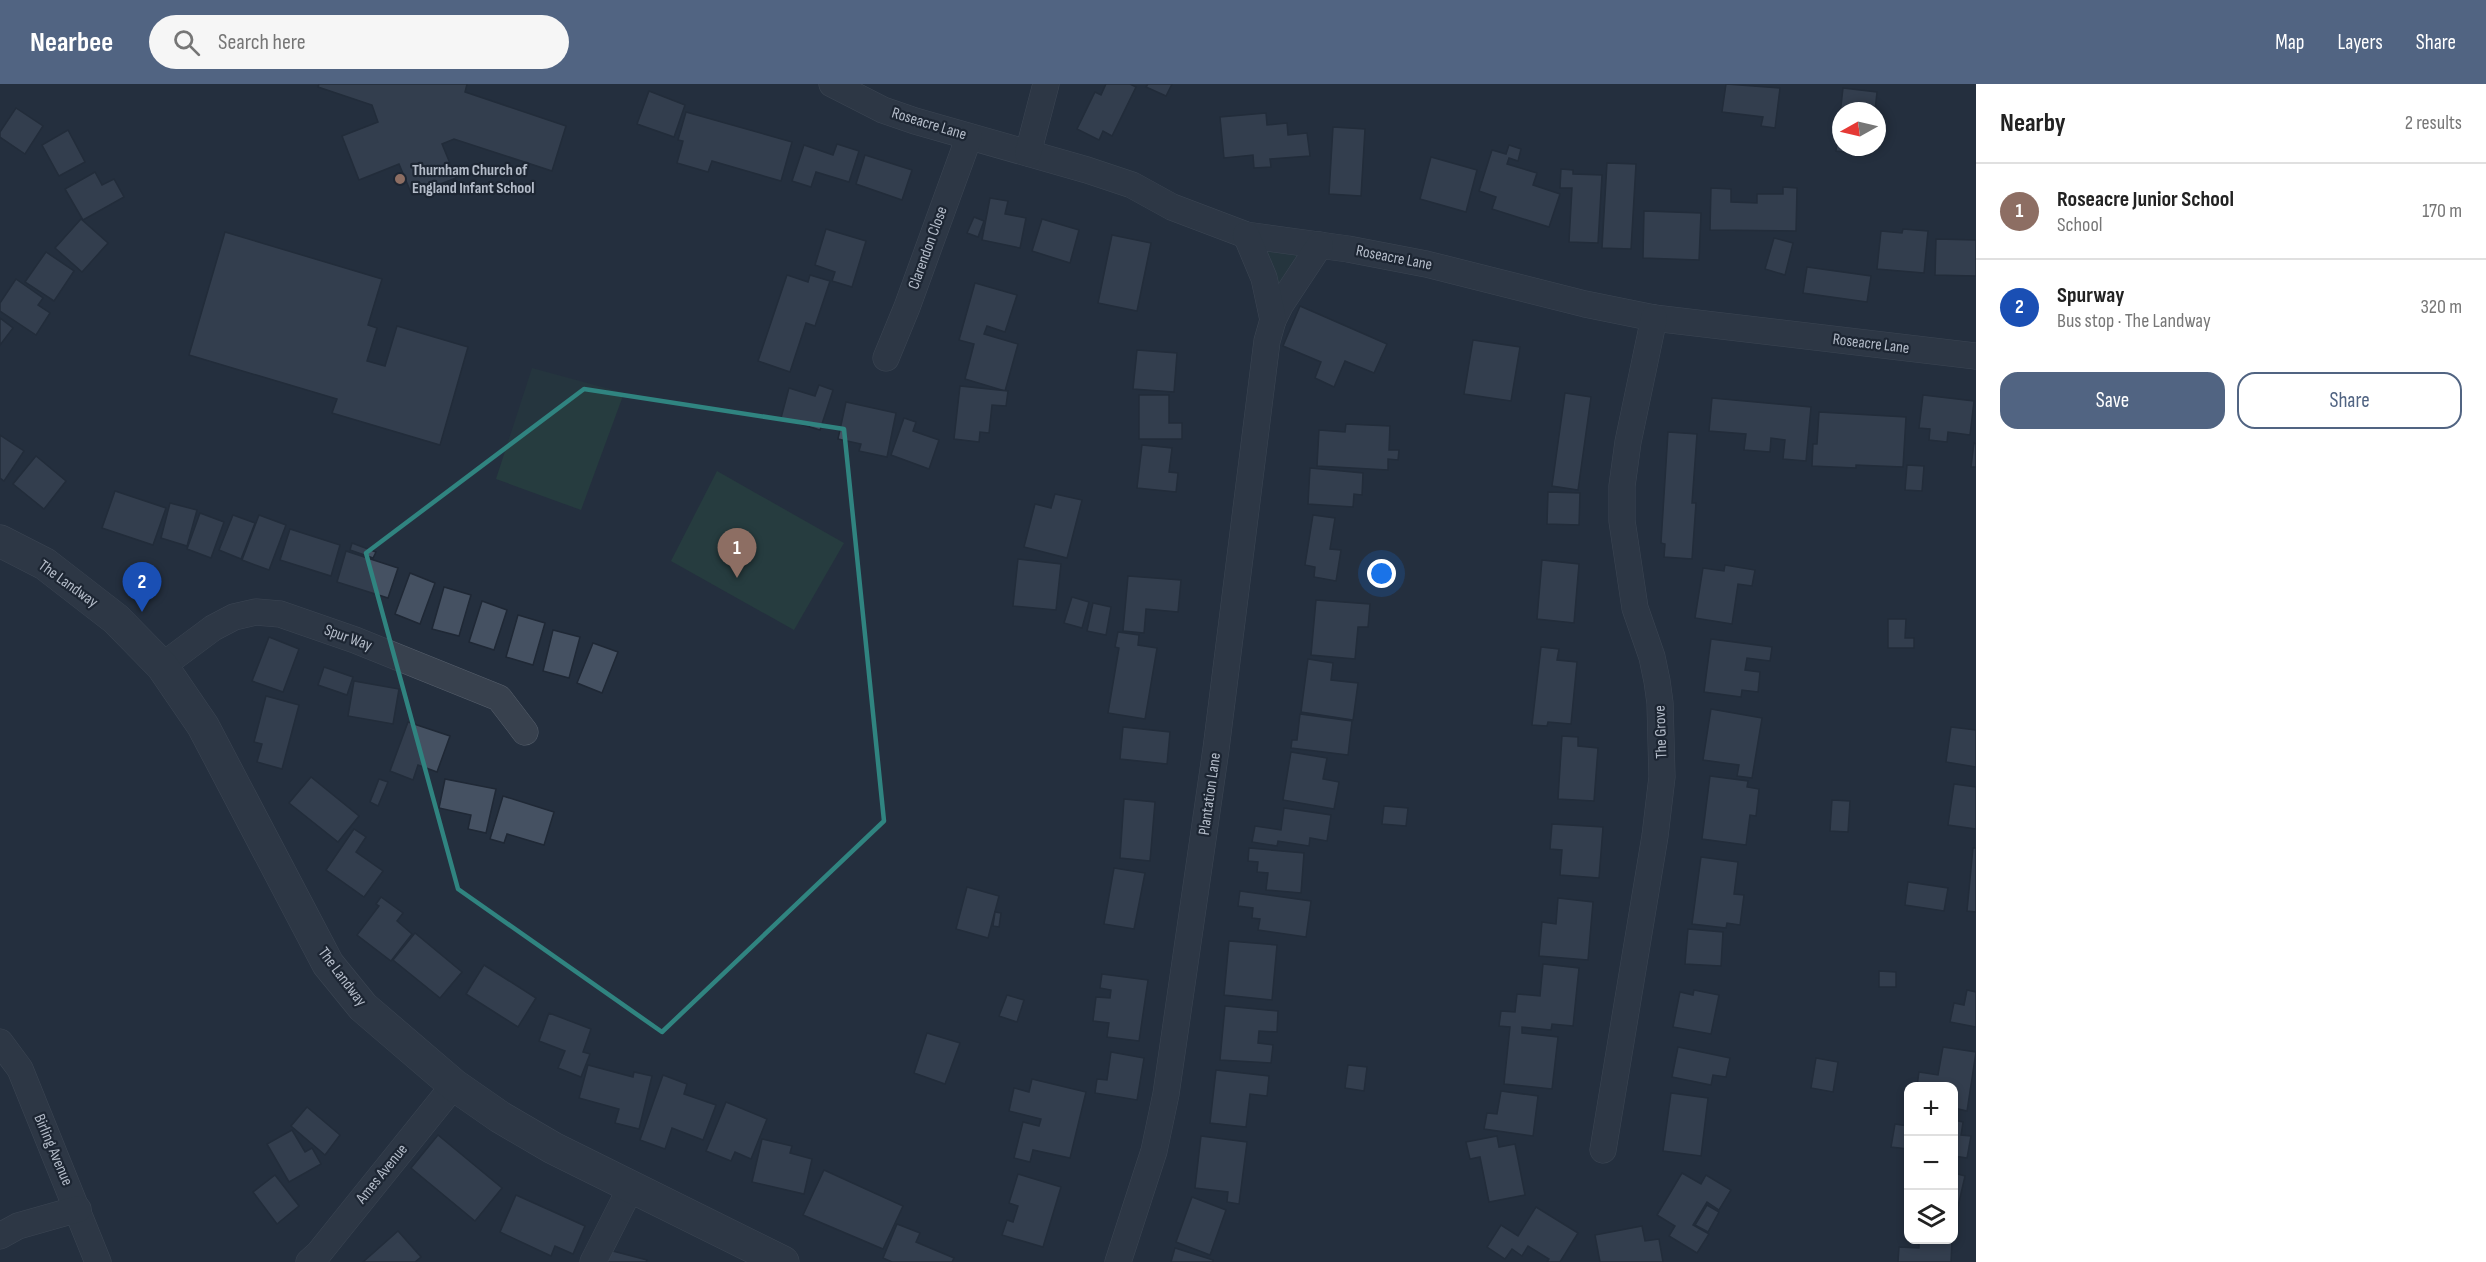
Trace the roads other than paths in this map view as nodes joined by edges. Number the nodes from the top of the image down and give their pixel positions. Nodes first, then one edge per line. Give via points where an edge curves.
1 (832, 84) edge
2 (1046, 84) edge
3 (969, 137) junction
4 (1028, 153) junction
5 (1246, 235) junction
6 (1320, 245) junction
7 (1654, 318) junction
8 (1273, 320) junction
9 (1976, 356) edge
10 (886, 358) dead end
11 (0, 541) edge
12 (162, 666) junction
13 (525, 732) dead end
14 (0, 1042) edge
15 (454, 1085) junction
16 (1603, 1150) dead end
17 (631, 1187) junction
18 (78, 1209) junction
19 (0, 1236) edge
20 (98, 1262) edge
21 (309, 1262) edge
22 (592, 1262) edge
23 (783, 1262) edge
24 (1118, 1262) edge

1 - 3 street, Roseacre Lane via 883,110
2 - 4 street
3 - 4 street, Roseacre Lane
3 - 10 street, Clarendon Close
4 - 5 street, Roseacre Lane via 1132,185 1172,207
5 - 6 street, Roseacre Lane
5 - 8 street, Plantation Lane via 1264,278
6 - 7 street, Roseacre Lane via 1426,264
6 - 8 street, Plantation Lane
7 - 9 street, Roseacre Lane
7 - 16 street, The Grove via 1628,442 1622,521 1635,608 1657,681 1662,777
8 - 24 street, Plantation Lane via 1267,341 1214,760 1166,1094 1154,1151
11 - 12 street, The Landway via 45,564 116,619
12 - 13 street, Spur Way via 234,617 256,612 280,614 499,698
12 - 15 street, The Landway via 203,726 328,964 363,1007
14 - 18 street, Birling Avenue via 20,1069
15 - 17 street, The Landway via 553,1148
15 - 21 street, Ames Avenue
17 - 22 street
17 - 23 street, The Landway
18 - 19 street via 18,1226
18 - 20 street, Birling Avenue

